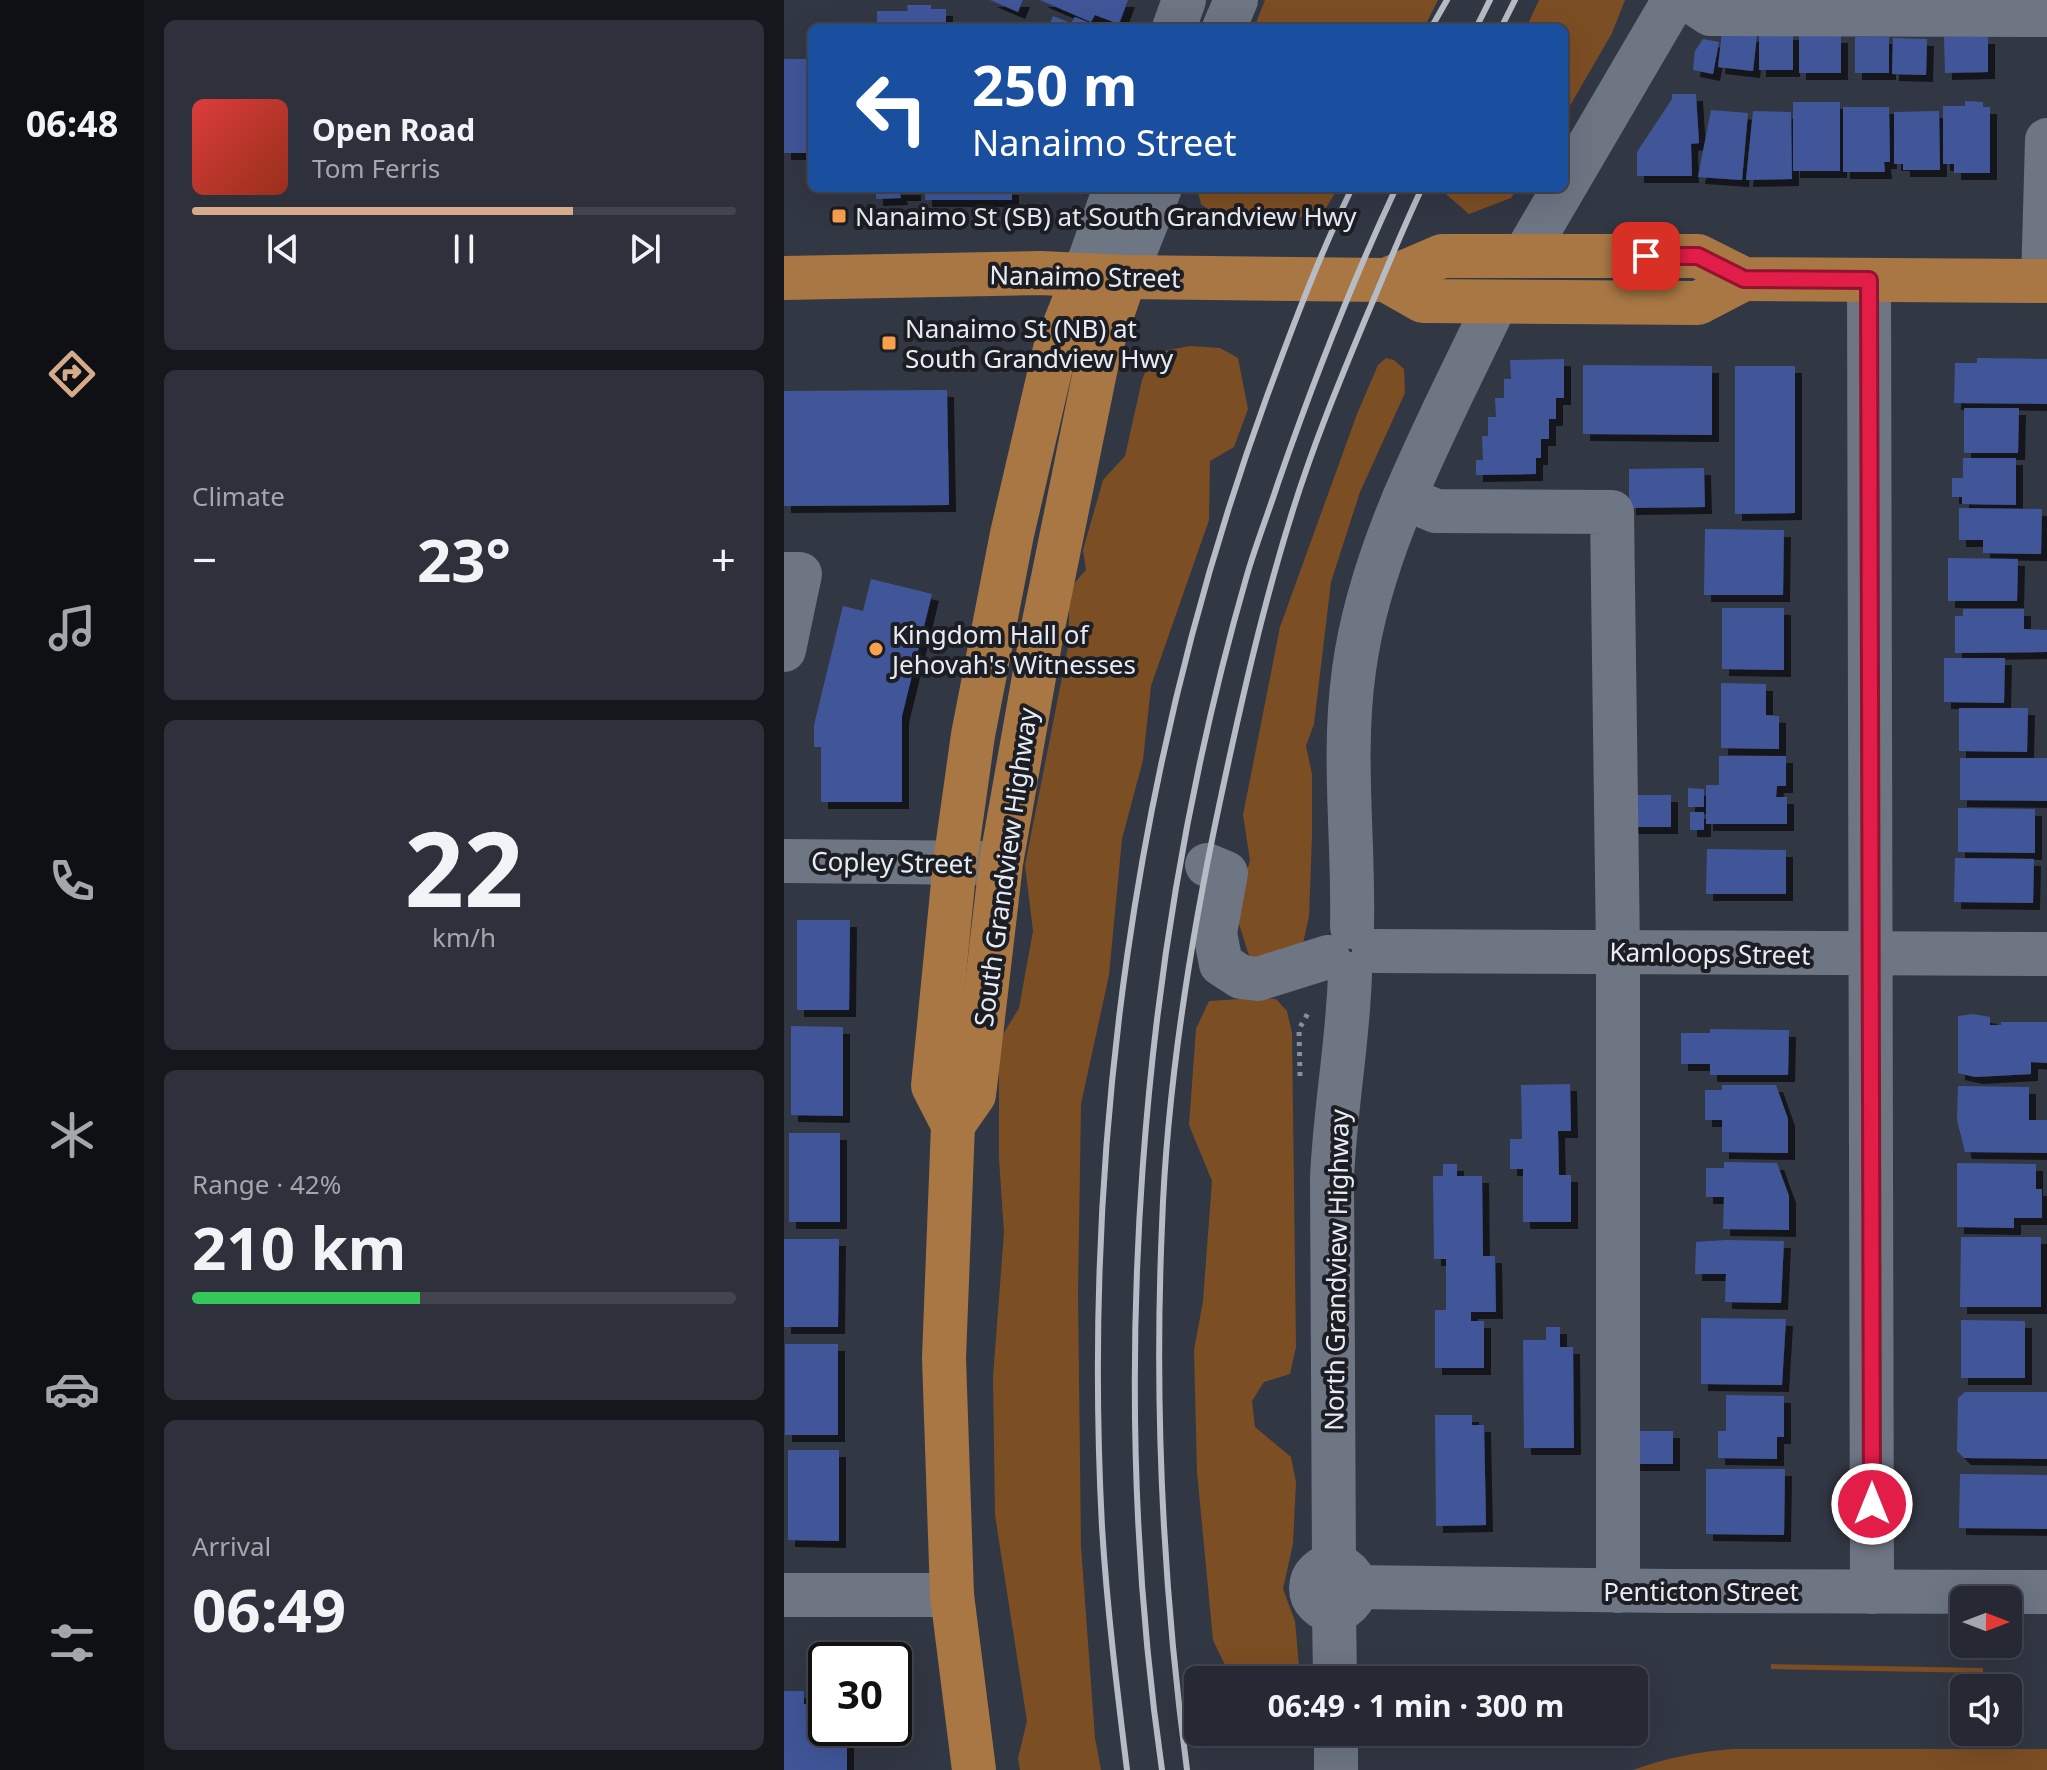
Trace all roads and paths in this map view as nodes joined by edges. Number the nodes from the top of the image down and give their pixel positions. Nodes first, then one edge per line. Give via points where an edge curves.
1 (1184, 0) edge
2 (1236, 0) edge
3 (1674, 0) edge
4 (1689, 0) edge
5 (2047, 15) edge
6 (1175, 24) edge
7 (1226, 24) edge
8 (2047, 140) edge
9 (1568, 181) edge
10 (1114, 192) edge
11 (1157, 192) edge
12 (1562, 192) edge
13 (1524, 256) junction
14 (1104, 276) junction
15 (784, 278) edge
16 (1744, 279) junction
17 (1869, 280) junction
18 (2045, 281) edge
19 (1404, 290) junction
20 (1496, 302) junction
21 (1404, 498) junction
22 (784, 574) edge
23 (784, 650) edge
24 (784, 861) edge
25 (955, 863) junction
26 (1001, 863) junction
27 (1207, 865) dead end
28 (1618, 951) junction
29 (1351, 952) junction
30 (2047, 954) edge
31 (1871, 955) junction
32 (953, 1125) junction
33 (1341, 1588) junction
34 (1618, 1591) junction
35 (1872, 1592) junction
36 (2047, 1592) edge
37 (784, 1595) edge
38 (952, 1595) junction
39 (1336, 1666) edge
40 (1336, 1746) edge
41 (974, 1770) edge
42 (1336, 1770) edge

1 - 6 street
2 - 7 street
3 - 9 street
4 - 5 street via 1710,14
8 - 18 street
10 - 14 street, South Grandview Highway
11 - 14 street, South Grandview Highway
12 - 13 street
13 - 16 main road, Nanaimo Street via 1698,256
13 - 19 main road, Nanaimo Street via 1442,256
14 - 15 main road, Nanaimo Street
14 - 19 main road, Nanaimo Street
14 - 25 main road, South Grandview Highway via 1055,349 1012,534 973,735
14 - 26 main road, South Grandview Highway via 1099,352
16 - 17 main road, Nanaimo Street
16 - 20 main road, Nanaimo Street via 1698,303
17 - 18 main road, Nanaimo Street
17 - 31 street
19 - 20 main road, Nanaimo Street
20 - 21 street, North Grandview Highway
21 - 28 street via 1436,511 1612,512
21 - 29 street, North Grandview Highway via 1371,591 1354,670 1349,756
22 - 23 street via 800,574
24 - 25 street, Copley Street
25 - 26 street, Copley Street
25 - 32 main road, South Grandview Highway via 933,1086
26 - 32 main road, South Grandview Highway via 974,1095
27 - 29 street, Kamloops Street via 1226,873 1215,933 1221,964 1241,977 1258,979
28 - 29 street, Kamloops Street
28 - 31 street, Kamloops Street
28 - 34 street
29 - 33 street, North Grandview Highway via 1332,1178
30 - 31 street, Kamloops Street
31 - 35 street
32 - 38 main road, South Grandview Highway via 944,1358
33 - 34 street, Penticton Street
33 - 39 street, North Grandview Highway
34 - 35 street, Penticton Street
35 - 36 street, Penticton Street
37 - 38 street
38 - 41 main road, South Grandview Highway
40 - 42 street

